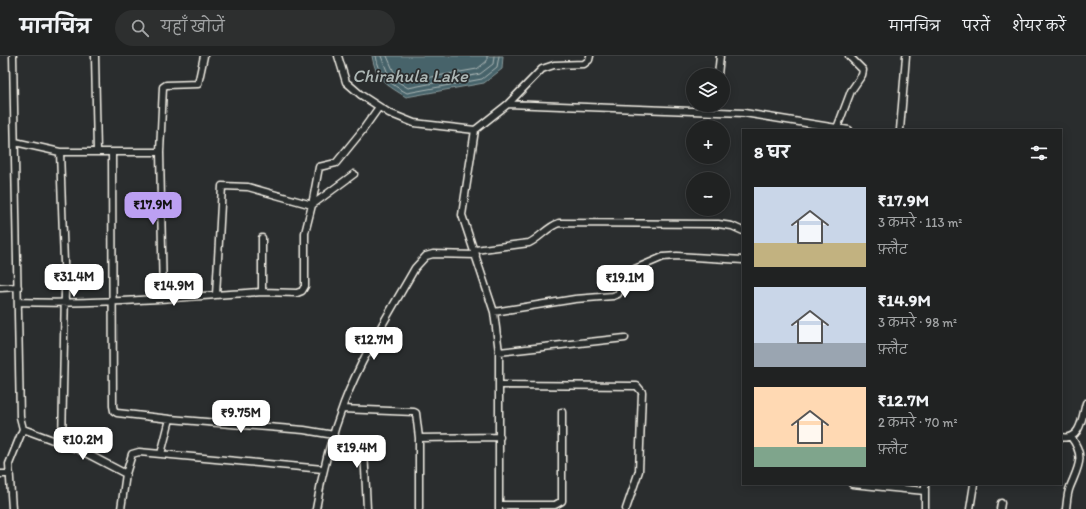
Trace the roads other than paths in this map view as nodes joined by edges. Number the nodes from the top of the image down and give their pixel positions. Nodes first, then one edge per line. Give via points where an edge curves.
1 (13, 56) edge
2 (95, 56) edge
3 (204, 56) edge
4 (338, 56) edge
5 (590, 56) edge
6 (720, 56) edge
7 (849, 56) edge
8 (906, 56) edge
9 (719, 68) edge
10 (508, 104) junction
11 (379, 107) junction
12 (686, 111) edge
13 (713, 112) edge
14 (836, 128) junction
15 (842, 129) edge
16 (900, 129) edge
17 (475, 130) junction
18 (15, 142) junction
19 (60, 152) junction
20 (97, 152) junction
21 (112, 152) junction
22 (160, 152) junction
23 (354, 174) dead end
24 (312, 205) junction
25 (742, 231) edge
26 (262, 238) dead end
27 (475, 253) junction
28 (742, 260) edge
29 (18, 287) junction
30 (0, 288) edge
31 (262, 292) junction
32 (216, 295) junction
33 (163, 298) junction
34 (18, 302) junction
35 (113, 302) junction
36 (65, 304) junction
37 (494, 312) junction
38 (625, 338) dead end
39 (499, 352) junction
40 (499, 385) junction
41 (1086, 403) edge
42 (342, 409) junction
43 (562, 412) dead end
44 (170, 419) junction
45 (23, 429) junction
46 (334, 435) junction
47 (500, 437) junction
48 (1062, 437) edge
49 (1071, 437) junction
50 (419, 438) junction
51 (62, 443) junction
52 (330, 446) junction
53 (161, 454) junction
54 (323, 469) junction
55 (0, 474) edge
56 (10, 474) junction
57 (126, 474) junction
58 (862, 485) edge
59 (925, 485) edge
60 (974, 485) edge
61 (925, 491) junction
62 (499, 507) edge
63 (12, 509) edge
64 (121, 509) edge
65 (316, 509) edge
66 (367, 509) edge
67 (419, 509) edge
68 (626, 509) edge
69 (925, 509) edge
70 (970, 509) edge
71 (1066, 509) edge

1 - 18 street
2 - 20 street
3 - 22 street via 198,84 163,87
4 - 11 street via 346,82
5 - 10 street via 584,64 554,65 542,69
6 - 9 street
7 - 14 street via 863,70 851,91
8 - 16 street
10 - 12 street
10 - 17 street
11 - 17 street via 389,114 414,123
11 - 24 street via 336,163 319,167
13 - 14 street via 744,113
14 - 15 street
17 - 27 street via 462,215
18 - 19 street
18 - 29 street
19 - 20 street
19 - 36 street
20 - 21 street
21 - 22 street
21 - 35 street
22 - 33 street
23 - 24 street
24 - 31 street via 305,233 305,286 297,293
24 - 32 street via 248,186 222,186
25 - 27 street via 718,224 559,223 529,243
26 - 31 street
27 - 37 street
27 - 42 street via 433,254 426,256 415,268 368,352
28 - 37 street via 678,256 663,258 628,272 618,294 613,296 575,299
29 - 30 street
29 - 34 street
31 - 32 street
32 - 33 street
33 - 35 street
34 - 36 street
34 - 45 street via 20,417
35 - 36 street
35 - 44 street via 114,411
36 - 51 street
37 - 39 street
38 - 39 street
39 - 40 street
40 - 47 street
40 - 68 street via 636,386 641,389 639,471
41 - 49 street via 1077,433
42 - 46 street
42 - 50 street via 414,412
43 - 62 street via 562,501 555,505
44 - 46 street via 304,430
44 - 53 street
45 - 51 street
45 - 56 street via 10,464
46 - 52 street
47 - 50 street
47 - 62 street
48 - 49 street
49 - 71 street via 1078,450 1079,464 1069,491
50 - 67 street
51 - 57 street
52 - 54 street
52 - 66 street via 357,445 364,449
53 - 54 street
53 - 57 street via 135,452 132,454
54 - 65 street
55 - 56 street
56 - 63 street
57 - 64 street
58 - 61 street
59 - 61 street
60 - 70 street
61 - 69 street

